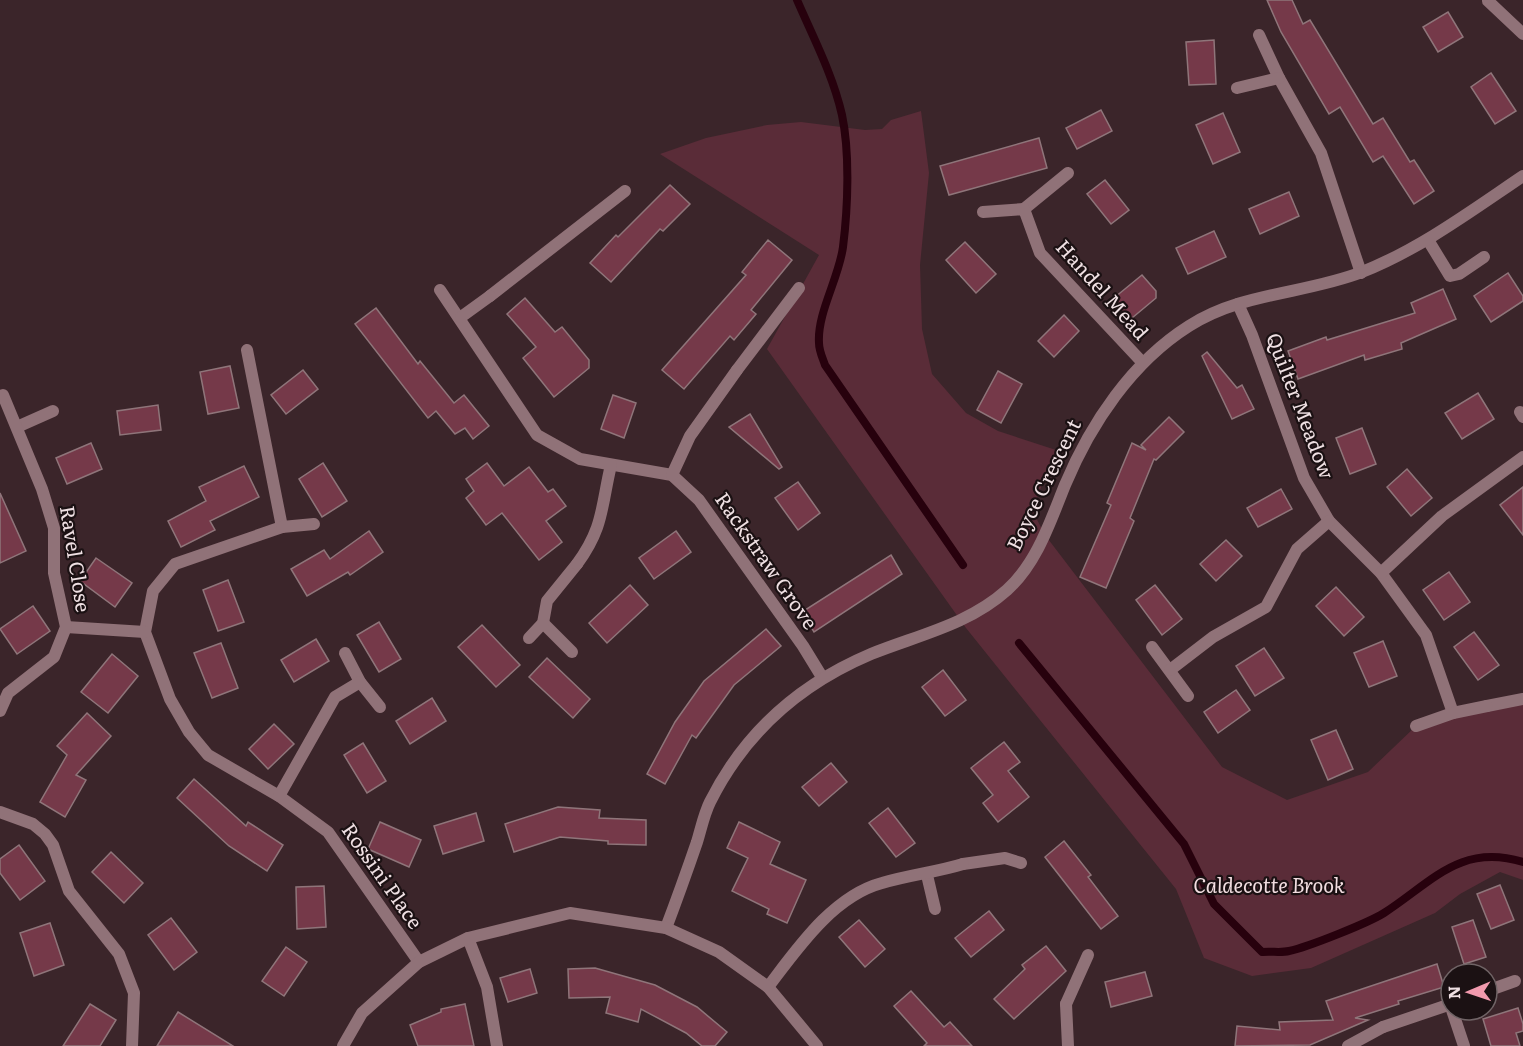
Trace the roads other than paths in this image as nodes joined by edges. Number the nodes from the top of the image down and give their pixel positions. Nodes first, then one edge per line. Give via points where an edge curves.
1 (1488, 1) edge
2 (1523, 34) edge
3 (1259, 35) dead end
4 (1279, 78) junction
5 (1238, 88) dead end
6 (1068, 173) dead end
7 (1523, 176) edge
8 (625, 191) dead end
9 (1024, 209) junction
10 (984, 212) dead end
11 (1428, 240) junction
12 (1484, 257) dead end
13 (1361, 273) junction
14 (799, 288) dead end
15 (440, 291) dead end
16 (1238, 303) junction
17 (461, 317) junction
18 (247, 350) dead end
19 (1142, 362) junction
20 (3, 395) dead end
21 (53, 411) dead end
22 (17, 427) junction
23 (1523, 457) edge
24 (611, 465) junction
25 (672, 474) junction
26 (1329, 521) junction
27 (314, 524) dead end
28 (282, 527) junction
29 (1381, 573) junction
30 (543, 623) junction
31 (66, 627) junction
32 (145, 632) junction
33 (529, 638) dead end
34 (1152, 647) dead end
35 (572, 652) dead end
36 (345, 653) dead end
37 (1170, 670) junction
38 (822, 677) junction
39 (360, 682) junction
40 (1188, 696) dead end
41 (1523, 699) edge
42 (380, 707) dead end
43 (0, 711) edge
44 (1453, 713) junction
45 (1416, 726) dead end
46 (279, 796) junction
47 (0, 812) edge
48 (1021, 863) dead end
49 (927, 875) junction
50 (935, 909) dead end
51 (666, 928) junction
52 (468, 938) junction
53 (1088, 955) dead end
54 (419, 962) junction
55 (1515, 981) dead end
56 (768, 987) junction
57 (1499, 987) edge
58 (1439, 1011) edge
59 (1456, 1022) edge
60 (132, 1046) edge
61 (343, 1046) edge
62 (497, 1046) edge
63 (818, 1046) edge
64 (1067, 1046) edge
65 (1348, 1046) edge
66 (1464, 1046) edge

1 - 2 street
3 - 4 street
4 - 5 street
4 - 13 street via 1321,153
6 - 9 street
7 - 11 street, Boyce Crescent
8 - 17 street
9 - 10 street
9 - 19 street, Handel Mead via 1040,253
11 - 12 street via 1450,276
11 - 13 street, Boyce Crescent
13 - 16 street, Boyce Crescent
14 - 25 street via 690,436
15 - 17 street
16 - 19 street, Boyce Crescent via 1191,325
16 - 26 street, Quilter Meadow via 1304,478
17 - 24 street via 537,435 580,459
18 - 28 street
19 - 38 street, Boyce Crescent via 1096,423 1045,535 1008,589 958,623 871,654
20 - 22 street, Ravel Close
21 - 22 street
22 - 31 street, Ravel Close via 54,528 54,573
23 - 29 street via 1442,516
24 - 25 street
24 - 30 street via 594,541 547,601
25 - 38 street, Rackstraw Grove via 699,500
26 - 29 street, Quilter Meadow
26 - 37 street via 1297,549 1266,607 1214,637
27 - 28 street
28 - 32 street via 175,564 153,591
29 - 44 street, Quilter Meadow via 1426,635
30 - 33 street
30 - 35 street
31 - 32 street
31 - 43 street, Ravel Close via 54,657 8,693
32 - 46 street, Rossini Place via 170,699 189,732 208,755
34 - 37 street
36 - 39 street
37 - 40 street
38 - 51 street, Boyce Crescent via 751,737 710,802
39 - 42 street
39 - 46 street via 334,697
41 - 44 street
44 - 45 street
46 - 54 street, Rossini Place via 328,832
47 - 60 street via 33,824 45,834 53,845 69,891 119,954 134,993
48 - 49 street via 1005,858 963,864
49 - 50 street
49 - 56 street via 881,883 842,903
51 - 52 street via 570,913
51 - 56 street via 719,952
52 - 54 street
52 - 62 street via 487,987
53 - 64 street via 1066,1004
54 - 61 street via 362,1013
55 - 57 street
56 - 63 street
58 - 65 street via 1383,1027
59 - 66 street

